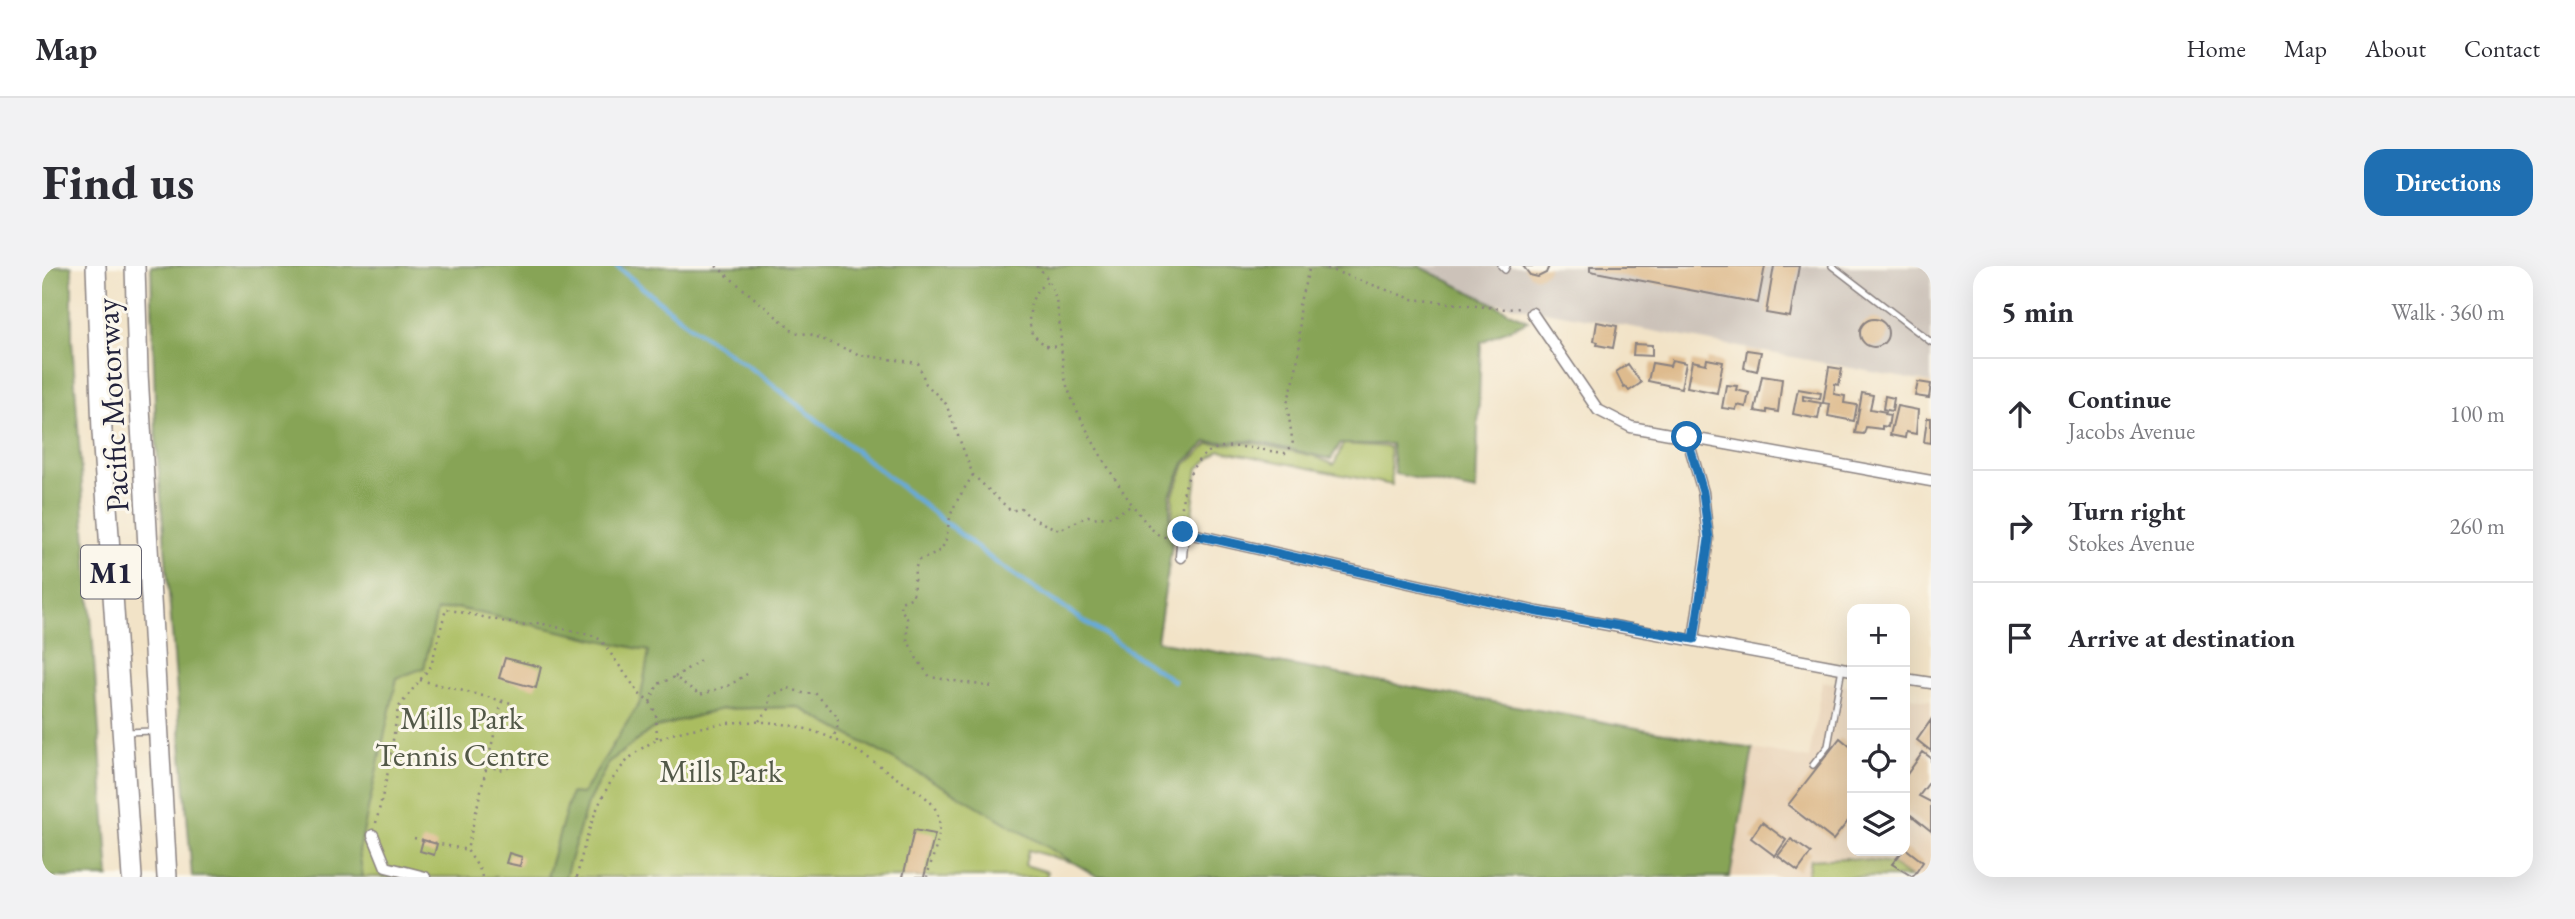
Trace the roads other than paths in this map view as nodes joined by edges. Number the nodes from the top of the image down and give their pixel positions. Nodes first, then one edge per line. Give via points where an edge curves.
1 (96, 266) edge
2 (135, 266) edge
3 (1501, 266) edge
4 (1507, 266) edge
5 (1832, 266) edge
6 (1529, 308) road end
7 (1931, 342) edge
8 (1687, 437) junction
9 (1931, 481) edge
10 (1181, 557) dead end
11 (1694, 639) junction
12 (1847, 669) edge
13 (1910, 680) edge
14 (1931, 683) edge
15 (159, 731) junction
16 (122, 732) junction
17 (1813, 765) dead end
18 (373, 835) road end
19 (132, 877) edge
20 (167, 877) edge
21 (425, 877) edge

1 - 16 highway, Pacific Motorway / M1
2 - 15 highway, Pacific Motorway / M1
3 - 4 lane via 1505,270
5 - 7 lane
6 - 8 street via 1598,410 1631,427
8 - 9 street
8 - 11 street via 1703,492 1709,539
10 - 11 street via 1183,526 1538,612
11 - 12 street
12 - 17 lane via 1828,746
13 - 14 street
15 - 16 lane
15 - 20 highway, Pacific Motorway / M1
16 - 19 highway, Pacific Motorway / M1
18 - 21 street via 386,867

